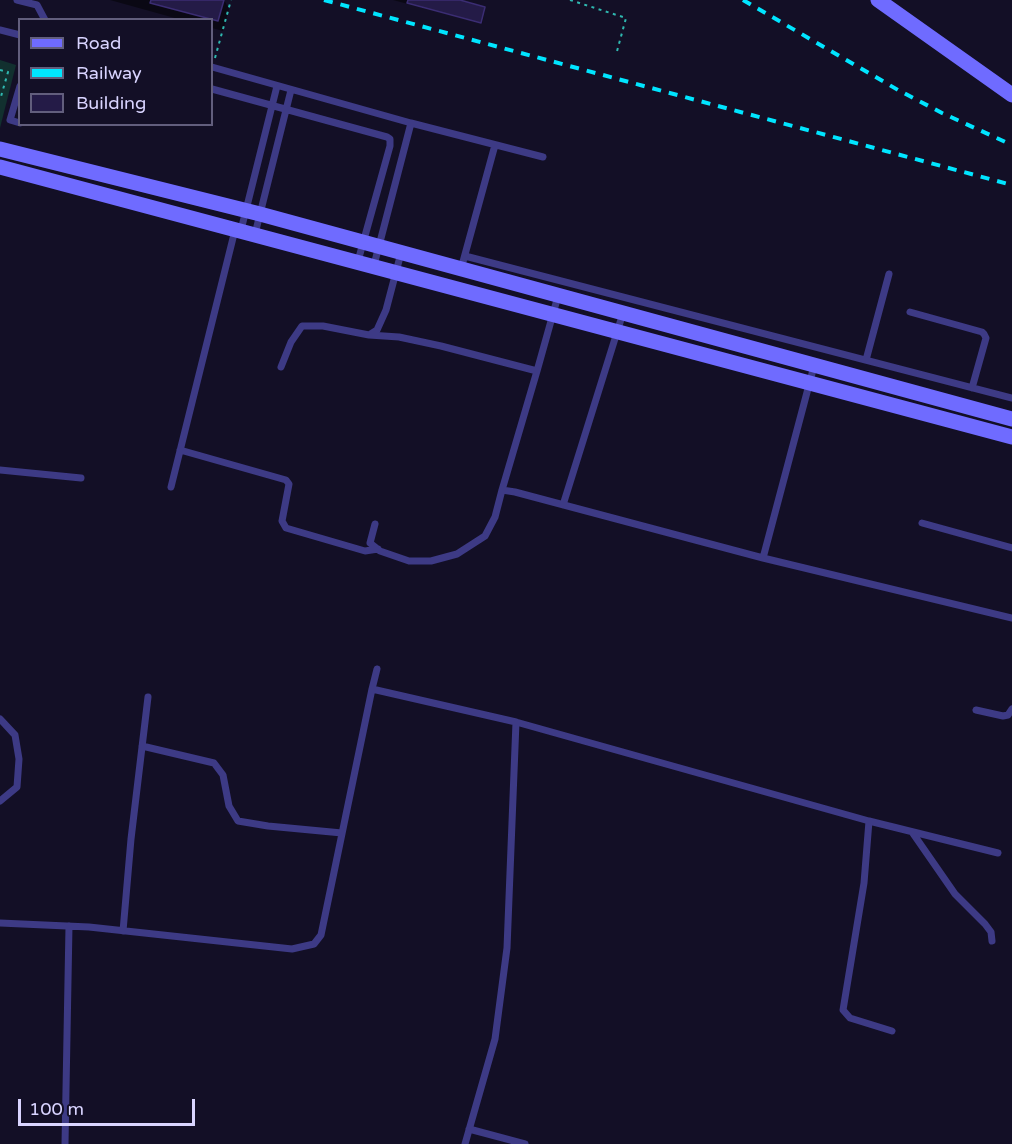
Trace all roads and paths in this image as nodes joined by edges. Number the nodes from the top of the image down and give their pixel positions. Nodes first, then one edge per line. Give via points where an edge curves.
1 (17, 0) edge
2 (231, 0) edge
3 (570, 0) edge
4 (878, 0) edge
5 (44, 18) edge
6 (0, 30) edge
7 (18, 34) edge
8 (616, 55) dead end
9 (213, 64) edge
10 (213, 67) edge
11 (0, 70) edge
12 (277, 86) junction
13 (213, 89) edge
14 (291, 90) junction
15 (18, 93) edge
16 (1012, 96) edge
17 (0, 100) edge
18 (272, 106) junction
19 (286, 110) junction
20 (18, 122) edge
21 (411, 123) junction
22 (495, 145) junction
23 (0, 149) edge
24 (543, 157) dead end
25 (0, 167) edge
26 (253, 213) junction
27 (244, 231) junction
28 (363, 243) junction
29 (379, 247) junction
30 (401, 253) junction
31 (358, 261) junction
32 (463, 263) junction
33 (374, 265) junction
34 (396, 272) junction
35 (889, 274) dead end
36 (558, 296) junction
37 (910, 312) dead end
38 (623, 313) junction
39 (552, 314) junction
40 (617, 332) junction
41 (369, 334) junction
42 (866, 360) junction
43 (814, 365) junction
44 (281, 368) dead end
45 (537, 371) junction
46 (809, 383) junction
47 (972, 388) junction
48 (1012, 398) edge
49 (973, 408) junction
50 (1012, 419) edge
51 (968, 426) junction
52 (1012, 437) edge
53 (180, 450) junction
54 (0, 470) edge
55 (81, 478) dead end
56 (171, 487) dead end
57 (502, 490) junction
58 (563, 505) junction
59 (922, 523) dead end
60 (375, 524) dead end
61 (1012, 548) edge
62 (378, 549) junction
63 (763, 558) junction
64 (1012, 618) edge
65 (377, 669) dead end
66 (372, 689) junction
67 (148, 697) dead end
68 (1012, 709) edge
69 (975, 710) dead end
70 (0, 719) edge
71 (516, 722) junction
72 (142, 746) junction
73 (0, 801) edge
74 (869, 821) junction
75 (912, 832) junction
76 (342, 833) junction
77 (998, 853) dead end
78 (0, 923) edge
79 (69, 926) junction
80 (123, 931) junction
81 (992, 941) dead end
82 (892, 1031) dead end
83 (469, 1129) junction
84 (65, 1144) edge
85 (465, 1144) edge
86 (525, 1144) edge

1 - 5 lane via 38,5
2 - 9 path
3 - 8 path via 626,18
4 - 16 street
6 - 7 lane
10 - 12 lane
11 - 17 path via 8,72
12 - 14 lane
12 - 18 lane
13 - 18 lane
14 - 19 lane
14 - 21 lane
15 - 20 lane via 10,120
18 - 19 lane
18 - 26 lane
19 - 26 lane
19 - 28 lane via 390,139
21 - 22 lane
21 - 29 lane
22 - 24 lane
22 - 32 lane
23 - 26 street
25 - 27 street
26 - 27 lane
26 - 27 lane
26 - 28 street
27 - 31 street
27 - 53 lane
28 - 29 street
28 - 31 lane
29 - 30 street
29 - 33 lane
30 - 32 street
30 - 34 lane
31 - 33 street
32 - 36 street
32 - 42 lane
33 - 34 street
34 - 39 street
34 - 41 lane via 380,324
35 - 42 lane
36 - 38 street
36 - 39 lane
37 - 47 lane via 984,334
38 - 40 lane
38 - 43 street
39 - 40 street
39 - 45 lane
40 - 46 street
40 - 58 lane
41 - 44 lane via 302,326
41 - 45 lane via 399,336
42 - 47 lane
43 - 46 lane
43 - 49 street
45 - 57 lane
46 - 51 street
46 - 63 lane
47 - 48 lane
49 - 50 street
49 - 51 street
51 - 52 street
53 - 56 lane
53 - 62 lane via 286,480 289,484 282,521 286,528 365,551
54 - 55 lane
57 - 58 lane
57 - 62 lane via 485,537 457,554 431,561 409,561
58 - 63 lane
59 - 61 lane
60 - 62 lane via 370,543
63 - 64 lane
65 - 66 lane
66 - 71 lane
66 - 76 lane
67 - 72 lane
68 - 69 lane via 1003,716
70 - 73 lane via 15,735 19,759 17,787
71 - 74 lane
71 - 83 lane via 507,948 495,1039
72 - 76 lane via 214,763 224,775 229,806 238,821
72 - 80 lane
74 - 75 lane
74 - 82 lane via 864,882 843,1010 850,1018
75 - 77 lane
75 - 81 lane via 956,894 991,932
76 - 80 lane via 321,935 314,944 292,949
78 - 79 lane
79 - 80 lane
79 - 84 lane
83 - 85 lane
83 - 86 lane

